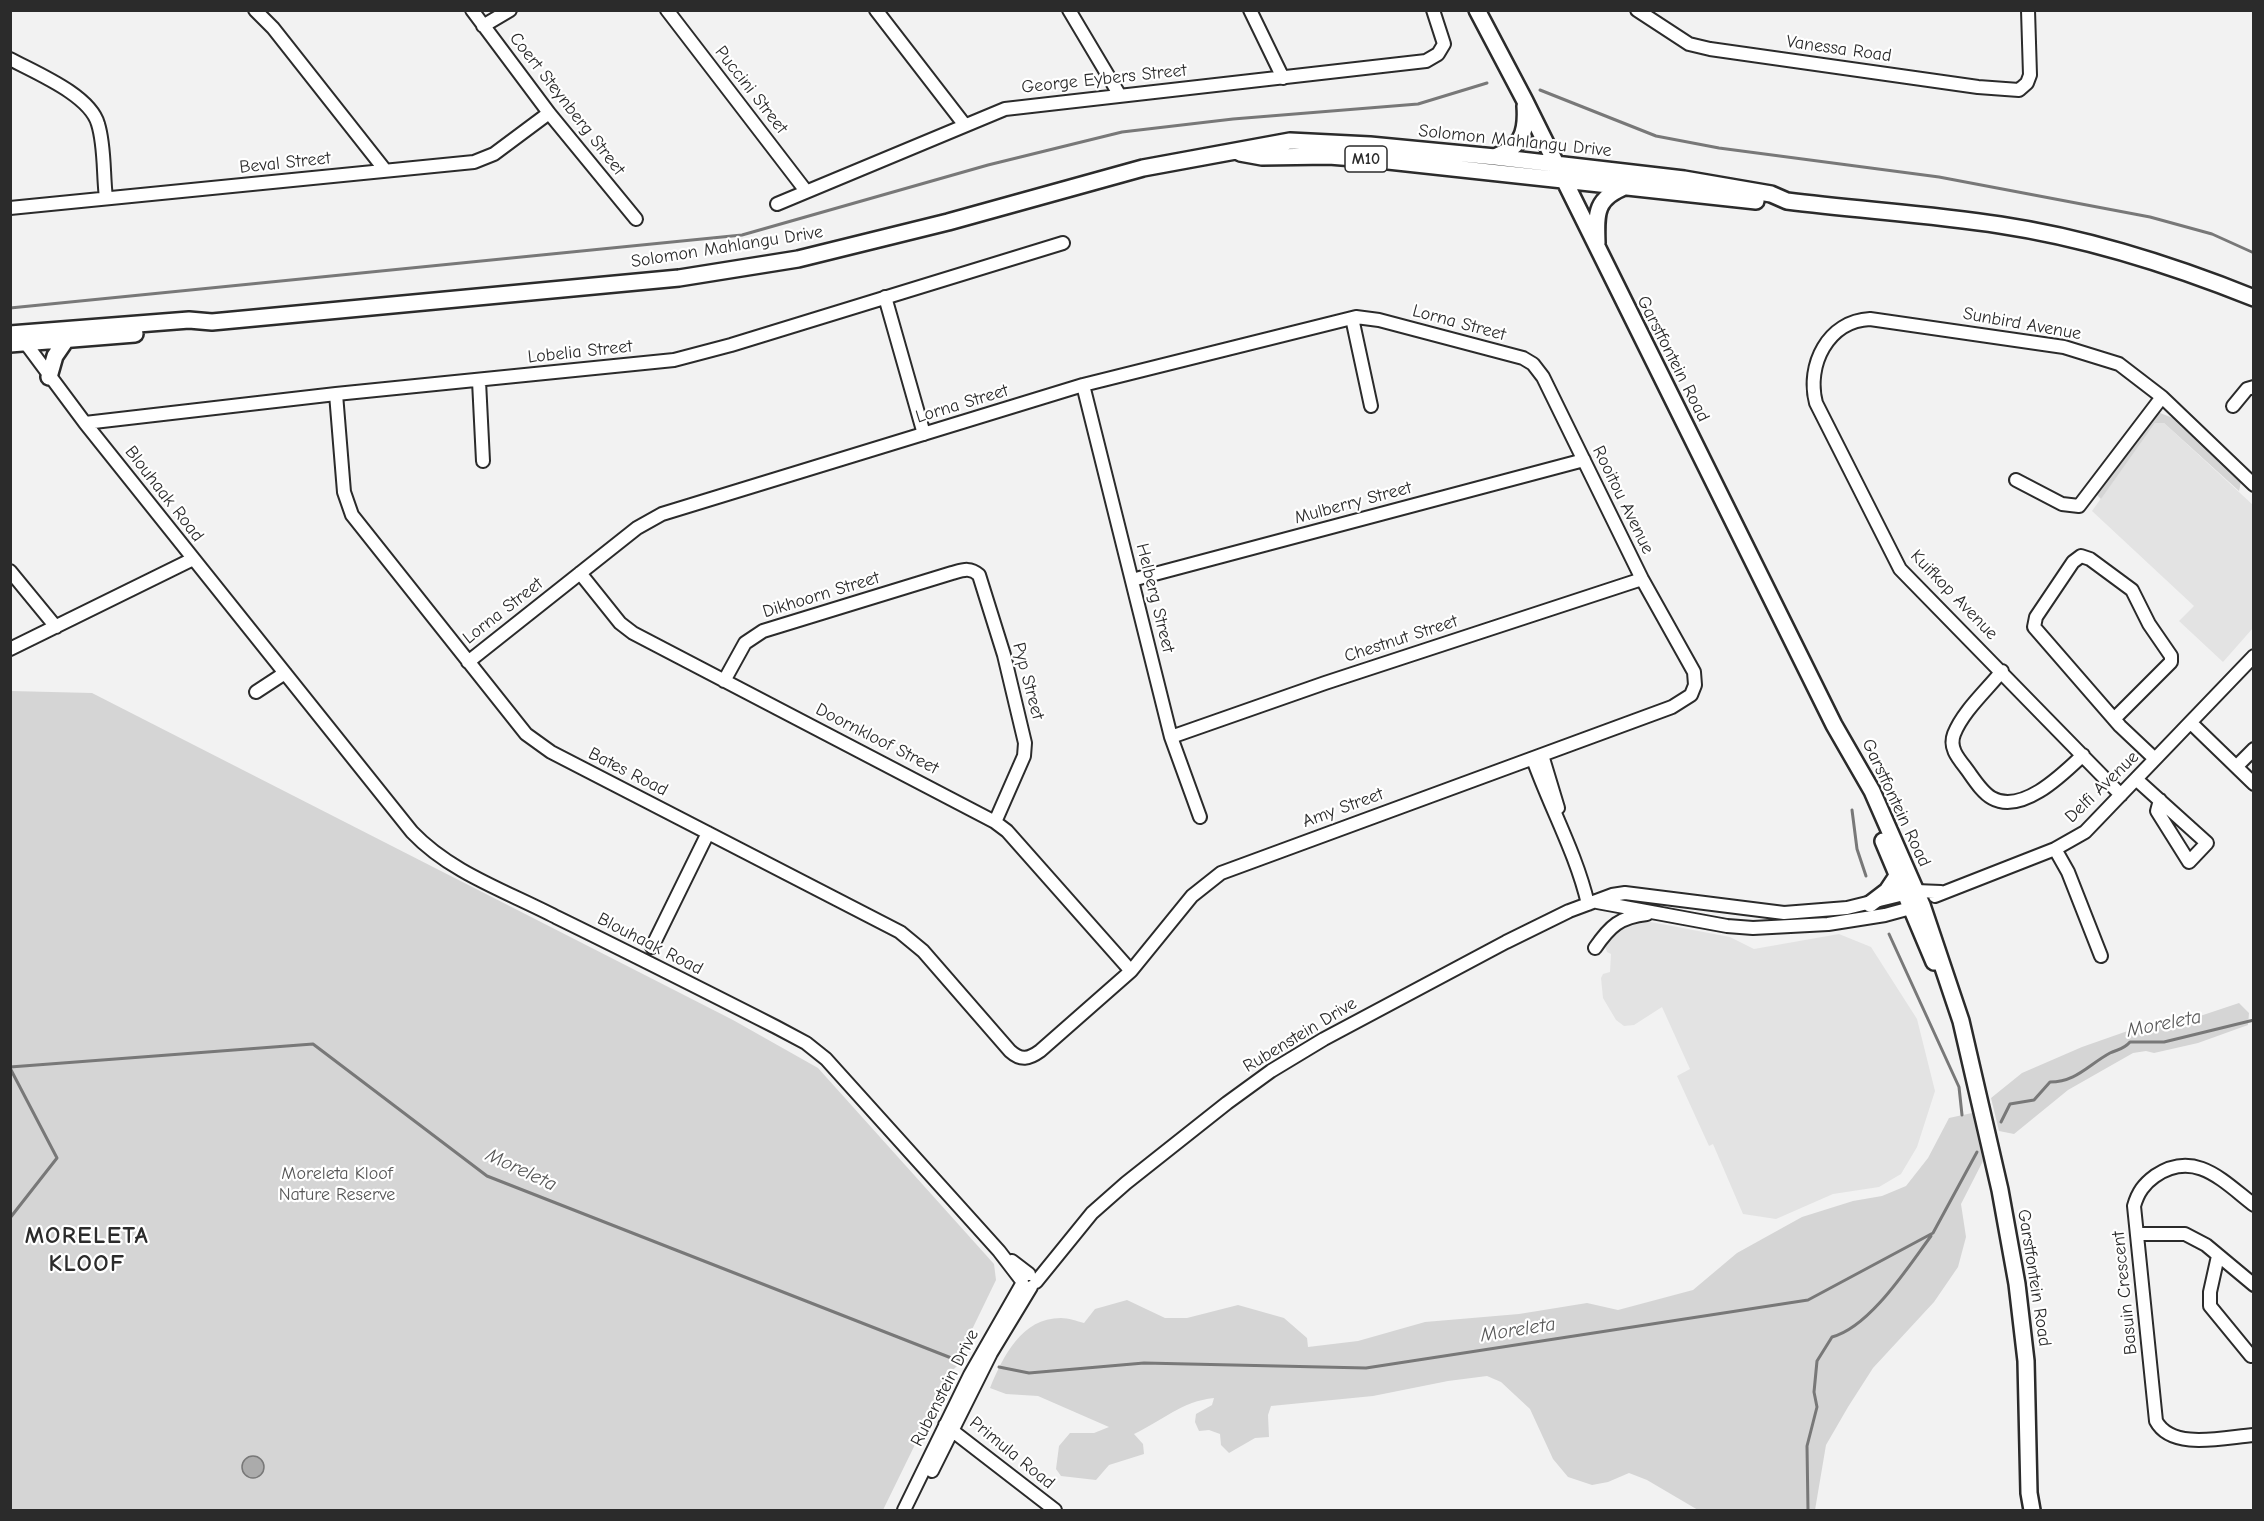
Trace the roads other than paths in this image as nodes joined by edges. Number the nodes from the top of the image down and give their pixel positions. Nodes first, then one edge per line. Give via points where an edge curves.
1 (255, 10) edge
2 (472, 10) edge
3 (510, 10) edge
4 (667, 10) edge
5 (876, 10) edge
6 (1069, 10) edge
7 (1250, 10) edge
8 (1433, 10) edge
9 (1477, 10) edge
10 (1637, 10) edge
11 (2028, 10) edge
12 (483, 26) junction
13 (10, 59) edge
14 (1283, 78) junction
15 (1119, 94) junction
16 (1525, 101) junction
17 (549, 113) junction
18 (964, 124) junction
19 (1237, 152) junction
20 (1495, 157) junction
21 (1555, 164) junction
22 (385, 170) junction
23 (1564, 180) junction
24 (1627, 186) junction
25 (806, 190) junction
26 (106, 198) junction
27 (1787, 201) junction
28 (777, 204) dead end
29 (10, 208) edge
30 (636, 219) dead end
31 (1063, 243) dead end
32 (1597, 250) junction
33 (885, 297) junction
34 (2253, 297) edge
35 (1352, 318) junction
36 (212, 321) junction
37 (16, 338) edge
38 (66, 340) junction
39 (1511, 355) joint
40 (49, 377) junction
41 (479, 381) junction
42 (1083, 385) junction
43 (1813, 385) joint
44 (2253, 387) edge
45 (336, 394) junction
46 (2162, 397) junction
47 (1371, 406) dead end
48 (2234, 406) dead end
49 (85, 423) junction
50 (924, 434) junction
51 (1584, 460) junction
52 (483, 461) dead end
53 (2016, 480) dead end
54 (2253, 485) edge
55 (193, 559) junction
56 (10, 571) edge
57 (580, 573) junction
58 (952, 573) joint
59 (1642, 579) junction
60 (1132, 580) junction
61 (56, 627) junction
62 (10, 649) edge
63 (2253, 656) edge
64 (468, 662) junction
65 (2002, 671) junction
66 (1694, 672) joint
67 (285, 673) junction
68 (724, 681) junction
69 (256, 692) dead end
70 (2115, 718) junction
71 (2191, 723) junction
72 (1834, 725) junction
73 (1171, 737) junction
74 (2253, 749) edge
75 (2083, 755) junction
76 (1537, 757) junction
77 (2155, 759) junction
78 (2237, 766) junction
79 (2136, 779) junction
80 (2253, 784) edge
81 (2121, 795) junction
82 (2160, 800) junction
83 (1200, 817) dead end
84 (995, 822) junction
85 (708, 833) junction
86 (2055, 849) junction
87 (1897, 876) junction
88 (1914, 900) junction
89 (1592, 903) junction
90 (1870, 904) junction
91 (1660, 913) junction
92 (652, 947) dead end
93 (1595, 948) dead end
94 (2101, 956) dead end
95 (1131, 971) junction
96 (1040, 1051) joint
97 (2253, 1205) edge
98 (2137, 1234) junction
99 (2218, 1256) junction
100 (2234, 1269) junction
101 (1029, 1280) junction
102 (2212, 1281) junction
103 (2253, 1285) edge
104 (2251, 1356) dead end
105 (949, 1426) junction
106 (2253, 1435) edge
107 (2029, 1493) junction
108 (904, 1510) edge
109 (912, 1510) edge
110 (1055, 1510) edge
111 (2024, 1510) edge
112 (2032, 1510) edge

1 - 22 street
2 - 12 street, Coert Steynberg Street
3 - 12 street
4 - 25 street, Puccini Street
5 - 18 street
6 - 15 street
7 - 14 street
8 - 14 street, George Eybers Street via 1444,44 1434,57 1418,63
9 - 16 main road, Garstfontein Road
10 - 11 street, Vanessa Road via 1689,44 1710,50 2019,90 2031,68
12 - 17 street, Coert Steynberg Street
13 - 26 street via 74,95 92,111 98,124
14 - 15 street, George Eybers Street
15 - 18 street, George Eybers Street via 1013,107
16 - 20 main road via 1526,120 1521,138 1511,150
16 - 21 main road, Garstfontein Road
17 - 22 street, Beval Street via 482,160
17 - 30 street, Coert Steynberg Street
18 - 25 street, George Eybers Street
19 - 20 main road, Solomon Mahlangu Drive / M10 via 1290,141
19 - 23 main road, Solomon Mahlangu Drive / M10 via 1262,157 1379,160
19 - 36 main road, Solomon Mahlangu Drive via 1134,170 798,259 679,278
20 - 21 main road, Solomon Mahlangu Drive / M10
21 - 23 main road, Garstfontein Road
21 - 27 main road, Solomon Mahlangu Drive via 1684,179 1771,194
22 - 26 street, Beval Street
23 - 24 main road, Solomon Mahlangu Drive
23 - 32 main road, Garstfontein Road
24 - 27 main road, Solomon Mahlangu Drive via 1771,203
24 - 32 main road via 1607,196 1598,211
25 - 28 street, George Eybers Street
26 - 29 street, Beval Street
27 - 34 main road, Solomon Mahlangu Drive via 1999,225 2059,236 2178,269
31 - 33 street, Lobelia Street
32 - 72 main road, Garstfontein Road
33 - 41 street, Lobelia Street via 686,358
33 - 50 street
35 - 39 street, Lorna Street via 1379,320
35 - 42 street, Lorna Street
35 - 47 street
36 - 37 main road, Solomon Mahlangu Drive
36 - 38 main road, Solomon Mahlangu Drive via 188,328
37 - 38 main road, Solomon Mahlangu Drive
37 - 40 street, Blouhaak Road
38 - 40 main road via 55,356
39 - 51 street, Rooitou Avenue via 1537,368
40 - 49 street, Blouhaak Road
41 - 45 street, Lobelia Street
41 - 52 street
42 - 50 street, Lorna Street
42 - 60 street, Helberg Street
43 - 46 street, Sunbird Avenue via 1820,354 1830,336 1849,322 1870,319 2064,347 2119,364
43 - 65 street, Kuifkop Avenue via 1816,404 1900,569
44 - 48 street
45 - 49 street, Lobelia Street
45 - 64 street, Bates Road via 347,504 414,597
46 - 53 street via 2079,506 2062,504
46 - 54 street, Sunbird Avenue
49 - 55 street, Blouhaak Road
50 - 57 street, Lorna Street via 662,514 636,528
51 - 59 street, Rooitou Avenue
51 - 60 street, Mulberry Street
55 - 61 street
55 - 67 street, Blouhaak Road
56 - 61 street
57 - 64 street, Lorna Street
57 - 68 street, Doornkloof Street via 620,623 633,633
58 - 68 street, Dikhoorn Street via 757,634 739,651
58 - 84 street, Pyp Street via 970,569 979,575 1025,743 1024,756
59 - 66 street, Rooitou Avenue
59 - 73 street, Chestnut Street
60 - 73 street, Helberg Street
61 - 62 street
63 - 71 street, Delfi Avenue
64 - 85 street, Bates Road via 537,744
65 - 75 street, Kuifkop Avenue
65 - 75 street via 1959,726 1952,741 1956,755 1986,794 2006,801 2042,791
66 - 76 street, Amy Street via 1694,691 1685,701
67 - 69 street
67 - 101 street, Blouhaak Road via 431,851 513,897 748,1013 818,1052
68 - 84 street, Doornkloof Street
70 - 70 street via 2034,627 2036,617 2081,556 2132,590 2171,656 2171,662
70 - 77 street
71 - 77 street, Delfi Avenue
71 - 78 street
72 - 87 main road, Garstfontein Road
72 - 88 main road, Garstfontein Road via 1872,791
73 - 83 street, Helberg Street
74 - 78 street
75 - 81 street, Kuifkop Avenue
76 - 89 street via 1545,794
76 - 95 street, Amy Street via 1221,873 1192,896
77 - 79 street, Delfi Avenue
78 - 80 street
79 - 81 street, Delfi Avenue
79 - 82 street
81 - 86 street, Delfi Avenue via 2085,832
82 - 82 street via 2208,843 2190,862 2157,810
84 - 95 street, Doornkloof Street
85 - 92 street
85 - 96 street, Bates Road via 900,932 923,951 1015,1055 1030,1057
86 - 88 street, Delfi Avenue
86 - 94 street
87 - 88 main road, Garstfontein Road
87 - 90 main road via 1887,891
88 - 90 street, Rubenstein Drive
88 - 91 street via 1885,915 1828,924 1727,926
88 - 107 main road, Garstfontein Road via 1972,1072 2000,1190 2026,1360
89 - 90 street, Rubenstein Drive via 1625,893 1777,913
89 - 91 street
89 - 101 street, Rubenstein Drive via 1506,942 1270,1071 1126,1183
91 - 93 street via 1621,919 1611,925
95 - 96 street, Amy Street
97 - 98 street, Basuin Crescent via 2199,1167 2171,1167 2150,1180 2137,1195
98 - 99 street via 2185,1233
98 - 106 street, Basuin Crescent via 2153,1410 2159,1427 2178,1439
99 - 100 street
99 - 102 street
100 - 102 street
100 - 103 street
101 - 105 street, Rubenstein Drive
102 - 104 street via 2210,1306
105 - 108 street, Rubenstein Drive
105 - 109 street, Rubenstein Drive
105 - 110 street, Primula Road
107 - 111 main road, Garstfontein Road
107 - 112 main road, Garstfontein Road

